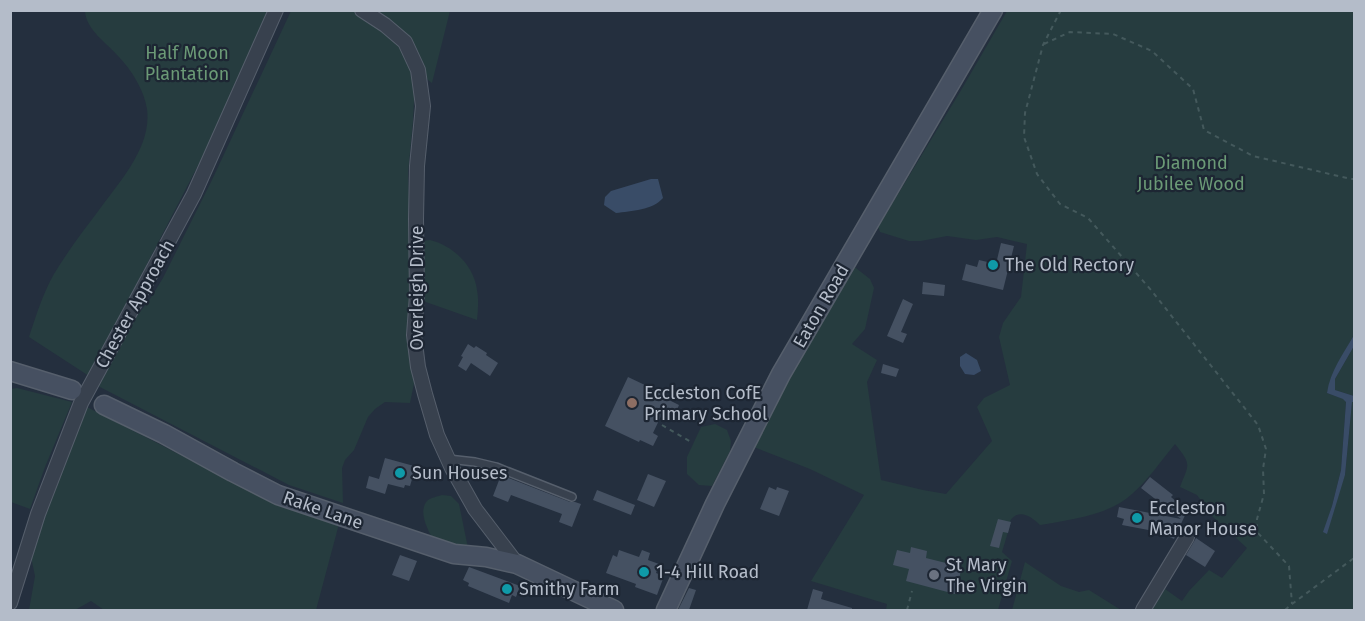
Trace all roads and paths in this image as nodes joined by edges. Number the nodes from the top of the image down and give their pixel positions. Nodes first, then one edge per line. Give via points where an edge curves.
1 (284, 10) edge
2 (362, 10) edge
3 (993, 10) edge
4 (1061, 10) edge
5 (273, 17) edge
6 (1043, 45) junction
7 (1354, 179) edge
8 (10, 371) edge
9 (72, 390) dead end
10 (104, 405) dead end
11 (662, 425) dead end
12 (691, 442) dead end
13 (448, 459) junction
14 (572, 497) dead end
15 (1187, 537) dead end
16 (1354, 558) edge
17 (517, 564) junction
18 (912, 591) dead end
19 (10, 603) edge
20 (1292, 604) junction
21 (614, 610) edge
22 (666, 610) edge
23 (907, 610) edge
24 (1143, 610) edge
25 (1286, 610) edge

1 - 5 street
2 - 13 street, Overleigh Drive via 405,42 418,70 423,106 417,165 414,335 425,394
3 - 22 street, Eaton Road via 781,374
4 - 6 path
5 - 19 street, Chester Approach via 194,194 81,403 38,514
6 - 7 path via 1070,32 1113,34 1142,46 1192,89 1204,130 1253,156
6 - 20 path via 1025,113 1024,137 1037,174 1060,204 1088,218 1258,425 1266,449 1257,532 1289,566
8 - 9 street
10 - 17 street, Rake Lane via 278,495 454,554
11 - 12 path
13 - 14 lane via 496,467
13 - 17 street, Overleigh Drive via 475,509
15 - 24 street
16 - 20 path
17 - 21 street, Rake Lane
18 - 23 path
20 - 25 path

